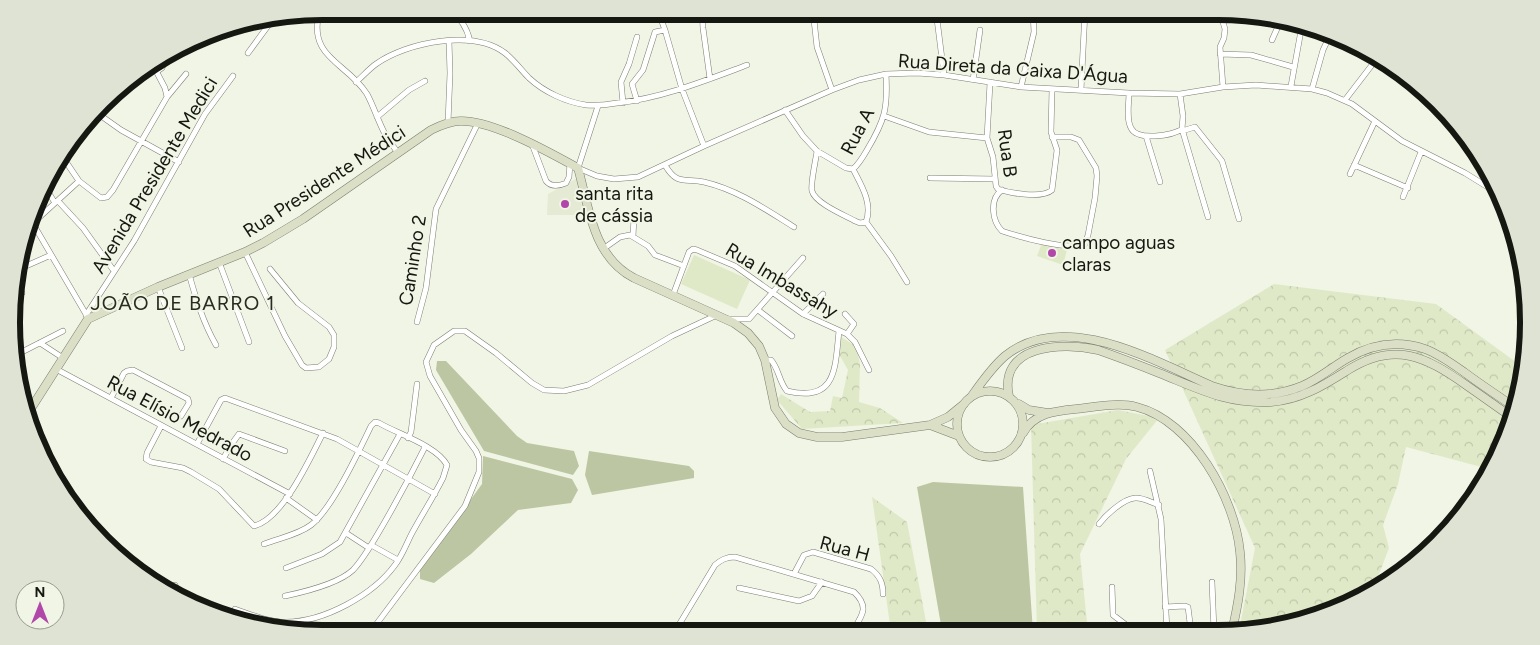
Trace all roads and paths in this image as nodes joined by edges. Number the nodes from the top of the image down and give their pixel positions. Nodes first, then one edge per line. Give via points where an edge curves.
1 (318, 20) edge
2 (461, 20) edge
3 (661, 20) edge
4 (703, 20) edge
5 (814, 20) edge
6 (937, 20) edge
7 (1033, 20) edge
8 (1085, 20) edge
9 (1222, 20) edge
10 (268, 25) edge
11 (1278, 26) edge
12 (665, 30) junction
13 (980, 30) dead end
14 (1300, 31) edge
15 (637, 36) dead end
16 (1272, 40) dead end
17 (449, 41) junction
18 (470, 41) junction
19 (1328, 41) edge
20 (248, 53) dead end
21 (1220, 54) junction
22 (1374, 64) edge
23 (747, 65) dead end
24 (1293, 67) junction
25 (155, 70) edge
26 (186, 74) dead end
27 (886, 74) junction
28 (944, 75) junction
29 (233, 76) dead end
30 (710, 79) junction
31 (973, 80) junction
32 (425, 81) dead end
33 (356, 82) junction
34 (990, 83) junction
35 (1291, 86) junction
36 (1021, 87) junction
37 (1223, 87) junction
38 (1052, 89) junction
39 (1312, 89) junction
40 (682, 90) junction
41 (832, 90) junction
42 (1081, 90) junction
43 (1129, 93) junction
44 (1180, 94) junction
45 (167, 96) junction
46 (1345, 100) junction
47 (637, 101) junction
48 (622, 103) junction
49 (598, 106) junction
50 (785, 110) junction
51 (884, 116) junction
52 (101, 117) edge
53 (377, 117) junction
54 (1375, 121) junction
55 (448, 123) junction
56 (478, 123) junction
57 (1182, 130) junction
58 (1146, 136) junction
59 (1052, 137) junction
60 (988, 138) junction
61 (142, 142) junction
62 (531, 144) junction
63 (704, 146) junction
64 (817, 151) junction
65 (1421, 152) junction
66 (398, 153) junction
67 (66, 162) edge
68 (179, 162) junction
69 (570, 163) junction
70 (665, 165) junction
71 (1354, 165) junction
72 (578, 168) junction
73 (853, 169) junction
74 (1350, 174) dead end
75 (930, 178) dead end
76 (995, 179) junction
77 (79, 181) junction
78 (1160, 182) dead end
79 (1487, 186) edge
80 (1408, 188) junction
81 (1002, 190) junction
82 (49, 193) edge
83 (1404, 197) dead end
84 (57, 202) junction
85 (39, 217) edge
86 (1208, 217) dead end
87 (634, 218) dead end
88 (1239, 220) dead end
89 (866, 222) junction
90 (36, 227) edge
91 (794, 227) dead end
92 (633, 236) junction
93 (602, 249) junction
94 (246, 252) junction
95 (51, 255) junction
96 (803, 258) dead end
97 (219, 262) junction
98 (26, 266) edge
99 (684, 266) junction
100 (270, 269) dead end
101 (114, 271) junction
102 (189, 274) junction
103 (907, 282) dead end
104 (158, 287) junction
105 (772, 294) junction
106 (823, 294) dead end
107 (673, 295) junction
108 (758, 310) junction
109 (803, 314) junction
110 (845, 314) dead end
111 (87, 317) junction
112 (721, 317) junction
113 (417, 322) dead end
114 (63, 331) dead end
115 (838, 331) junction
116 (847, 334) junction
117 (792, 336) dead end
118 (249, 342) dead end
119 (40, 343) junction
120 (216, 345) dead end
121 (182, 348) dead end
122 (22, 352) edge
123 (62, 358) junction
124 (765, 360) junction
125 (56, 369) junction
126 (869, 370) dead end
127 (417, 384) dead end
128 (1009, 396) junction
129 (971, 397) junction
130 (110, 398) junction
131 (1017, 403) junction
132 (964, 404) junction
133 (1509, 404) edge
134 (32, 407) edge
135 (1050, 413) junction
136 (1506, 413) edge
137 (181, 416) dead end
138 (930, 425) junction
139 (162, 426) junction
140 (323, 433) junction
141 (1023, 433) junction
142 (400, 434) junction
143 (960, 436) junction
144 (408, 438) junction
145 (197, 444) junction
146 (425, 447) junction
147 (285, 451) dead end
148 (359, 451) junction
149 (223, 459) junction
150 (383, 464) junction
151 (1150, 471) dead end
152 (409, 479) junction
153 (435, 494) junction
154 (288, 496) junction
155 (1159, 506) junction
156 (317, 520) junction
157 (1099, 524) dead end
158 (346, 533) junction
159 (264, 544) dead end
160 (370, 546) junction
161 (398, 560) junction
162 (286, 568) dead end
163 (794, 574) junction
164 (822, 582) junction
165 (1212, 582) dead end
166 (1112, 587) dead end
167 (739, 588) dead end
168 (883, 594) dead end
169 (285, 596) dead end
170 (1165, 608) junction
171 (235, 609) dead end
172 (1233, 624) edge
173 (376, 625) edge
174 (679, 625) edge
175 (856, 625) edge
176 (1127, 625) edge
177 (1166, 625) edge
178 (1190, 625) edge
179 (1214, 625) edge

1 - 33 street via 320,44 325,53
2 - 18 street
3 - 12 street
4 - 30 street
5 - 41 street via 817,46
6 - 28 street
7 - 36 street via 1034,32
8 - 42 street
9 - 21 street via 1225,29
10 - 20 street
11 - 16 street
12 - 40 street
12 - 47 street via 654,32 643,70 632,84
13 - 31 street
14 - 24 street
15 - 48 street via 621,82
17 - 18 street
17 - 33 street via 423,44 401,52 377,63
17 - 55 street
18 - 49 street via 500,50 543,89 573,102
19 - 39 street
21 - 24 street via 1251,55
21 - 37 street
22 - 46 street
23 - 30 street
24 - 35 street
25 - 45 street
26 - 45 street
27 - 28 street, Rua Direta da Caixa D'Água
27 - 41 street, Rua Direta da Caixa D'Água
27 - 51 street, Rua A
28 - 31 street, Rua Direta da Caixa D'Água
29 - 68 street, Avenida Presidente Medici via 205,114
30 - 40 street
31 - 34 street, Rua Direta da Caixa D'Água
32 - 53 street
33 - 53 street via 367,95
34 - 36 street, Rua Direta da Caixa D'Água
34 - 60 street, Rua B
35 - 37 street, Rua Direta da Caixa D'Água
35 - 39 street, Rua Direta da Caixa D'Água
36 - 38 street, Rua Direta da Caixa D'Água
37 - 44 street, Rua Direta da Caixa D'Água
38 - 42 street, Rua Direta da Caixa D'Água
38 - 59 street, Rua B
39 - 46 street, Rua Direta da Caixa D'Água
40 - 47 street
40 - 63 street
41 - 50 street, Rua Direta da Caixa D'Água
42 - 43 street, Rua Direta da Caixa D'Água
43 - 44 street, Rua Direta da Caixa D'Água
43 - 58 street via 1130,125 1134,132
44 - 57 street
45 - 61 street
46 - 54 street, Rua Direta da Caixa D'Água
47 - 48 street
48 - 49 street
49 - 72 street
50 - 63 street, Rua Direta da Caixa D'Água
50 - 64 street, Rua A
51 - 60 street via 929,132
51 - 73 street, Rua A via 879,130
52 - 61 street
53 - 66 street
54 - 65 street, Rua Direta da Caixa D'Água
54 - 71 street
55 - 56 main road, Rua Presidente Médici
55 - 66 main road, Rua Presidente Médici via 431,130
56 - 62 main road, Rua Presidente Médici
56 - 113 street, Caminho 2 via 436,209 426,288
57 - 58 street
57 - 86 street
57 - 88 street via 1195,127 1222,161
58 - 78 street
59 - 81 street, Rua B via 1056,158 1050,192 1013,193
59 - 81 street via 1079,140 1096,168 1096,198 1084,244 1064,246 1002,231 993,213 996,196
60 - 76 street, Rua B
61 - 68 street
61 - 77 street via 107,197 101,198
62 - 69 main road, Rua Presidente Médici
62 - 69 street via 549,184 566,183
63 - 70 street, Rua Direta da Caixa D'Água
64 - 73 street, Rua A
64 - 89 street via 813,194 855,221
65 - 79 street, Rua Direta da Caixa D'Água
65 - 80 street
66 - 94 main road, Rua Presidente Médici via 303,219
67 - 77 street
68 - 101 street, Avenida Presidente Medici
69 - 72 main road, Rua Presidente Médici
70 - 72 street, Rua Direta da Caixa D'Água via 624,180 597,176
70 - 91 street via 670,174 680,180 702,182 733,192
71 - 74 street
71 - 80 street
72 - 93 main road
73 - 89 street via 866,197
75 - 76 street
76 - 81 street, Rua B via 996,186
77 - 84 street
80 - 83 street
82 - 84 street
84 - 85 street
84 - 101 street via 83,228
87 - 92 street
89 - 103 street
90 - 95 street
92 - 93 street via 620,237
92 - 99 street via 658,256
93 - 107 main road via 621,271
94 - 97 main road, Rua Presidente Médici
94 - 100 street via 302,365 306,368 319,367 329,359 334,335 329,327 298,303
95 - 98 street
95 - 111 street
96 - 105 street
97 - 102 main road, Rua Presidente Médici
97 - 118 street
99 - 105 street, Rua Imbassahy via 689,252 694,249 744,271
99 - 107 street, Rua Imbassahy
101 - 111 street, Avenida Presidente Medici
102 - 104 main road, Rua Presidente Médici
102 - 120 street via 201,314
104 - 111 main road, Rua Presidente Médici
104 - 121 street
105 - 108 street
105 - 109 street, Rua Imbassahy
106 - 109 street
107 - 112 main road
108 - 112 street via 747,320
108 - 117 street
109 - 115 street, Rua Imbassahy
110 - 116 street, Rua Imbassahy via 854,324
111 - 123 main road
112 - 124 main road via 742,327 759,346
112 - 173 street via 672,336 588,385 564,391 544,390 532,383 465,331 454,331 434,345 426,362 430,376 476,451 479,472 465,506
114 - 119 street
115 - 116 street, Rua Imbassahy
115 - 124 street via 832,375 827,386 820,391 787,391 774,362
116 - 126 street, Rua Imbassahy via 855,342
119 - 122 street
119 - 123 street
123 - 125 main road
124 - 138 main road via 775,408 786,424 799,433 817,438 842,437
125 - 130 street, Rua Elísio Medrado
125 - 134 main road
127 - 144 street
128 - 129 main road via 990,390
128 - 131 main road
128 - 136 main road via 1007,379 1014,362 1047,348 1098,350 1214,396 1253,402 1299,397 1368,359 1396,354 1436,364
129 - 132 main road
129 - 133 main road via 1006,355 1036,340 1062,337 1115,345 1212,386 1247,394 1270,394 1297,388 1369,348 1386,344 1413,346 1439,355
130 - 137 street via 124,374 136,371 188,399
130 - 139 street, Rua Elísio Medrado
131 - 135 main road via 1030,410
131 - 141 main road via 1024,422
132 - 138 main road via 948,417
132 - 143 main road via 957,419
135 - 141 main road via 1032,420
135 - 172 main road via 1100,406 1132,406 1162,417 1189,439 1231,512 1240,557 1240,587
138 - 143 main road
139 - 145 street, Rua Elísio Medrado
139 - 154 street via 146,459 183,468 219,489 252,524 257,526
140 - 145 street via 225,398
140 - 148 street
140 - 154 street
141 - 143 main road via 1006,454 988,457 971,451
142 - 144 street
142 - 148 street via 375,422
142 - 150 street
144 - 146 street
145 - 149 street, Rua Elísio Medrado
146 - 152 street
146 - 153 street via 441,456 447,466
147 - 149 street via 241,434 237,435
148 - 150 street
148 - 156 street
149 - 154 street, Rua Elísio Medrado
150 - 152 street
150 - 158 street
151 - 155 street
152 - 153 street
152 - 160 street
153 - 161 street
154 - 156 street, Rua Elísio Medrado
155 - 157 street via 1139,498 1129,500 1107,514
155 - 170 street
156 - 159 street via 303,530
158 - 160 street
158 - 162 street via 332,549
160 - 161 street
160 - 169 street via 344,576
161 - 171 street via 358,599 318,616 286,622 259,618
163 - 164 street
163 - 168 street, Rua H via 800,559 813,552 871,569 881,580
163 - 174 street via 735,557 720,560
164 - 167 street via 812,596 799,601
164 - 175 street via 854,592 861,598 863,610
165 - 179 street
166 - 176 street via 1113,614
170 - 177 street
170 - 178 street via 1188,608

